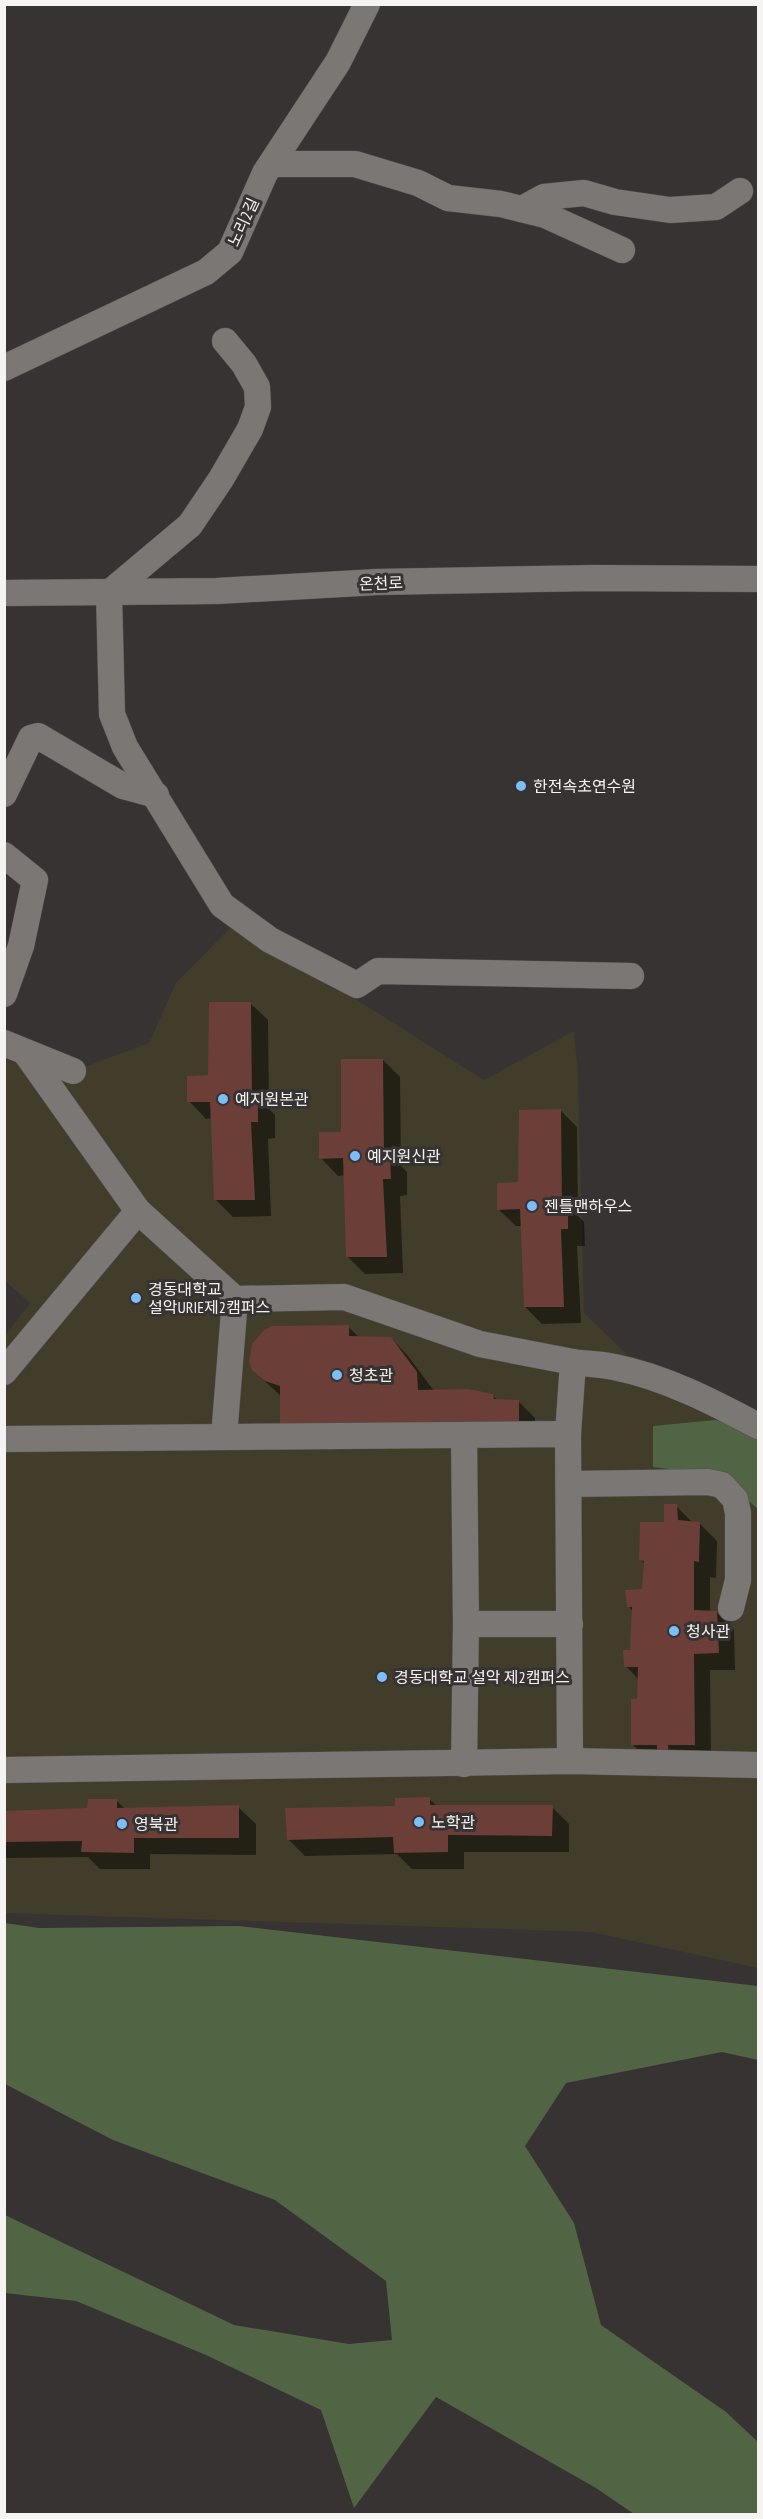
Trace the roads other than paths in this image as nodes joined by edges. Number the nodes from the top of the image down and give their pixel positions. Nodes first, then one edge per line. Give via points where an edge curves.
1 (367, 4) edge
2 (272, 164) junction
3 (740, 191) dead end
4 (522, 209) junction
5 (622, 250) dead end
6 (225, 341) dead end
7 (4, 368) edge
8 (759, 579) edge
9 (4, 593) edge
10 (109, 593) junction
11 (4, 794) edge
12 (156, 795) junction
13 (4, 855) edge
14 (631, 976) dead end
15 (4, 994) edge
16 (15, 1047) edge
17 (73, 1071) dead end
18 (138, 1211) junction
19 (235, 1299) junction
20 (573, 1362) junction
21 (4, 1372) edge
22 (759, 1426) edge
23 (568, 1434) junction
24 (464, 1435) junction
25 (224, 1437) junction
26 (4, 1439) edge
27 (569, 1484) junction
28 (759, 1566) edge
29 (738, 1580) junction
30 (731, 1608) dead end
31 (466, 1624) junction
32 (570, 1624) junction
33 (570, 1761) junction
34 (464, 1764) junction
35 (759, 1765) edge
36 (4, 1770) edge

1 - 2 street, 노리2길 via 338,62
2 - 4 street via 355,164 418,183 448,198
2 - 7 street, 노리2길 via 230,252 206,273
3 - 4 street via 716,207 670,210 584,194 544,197
4 - 5 street via 545,215
6 - 10 street via 257,387 258,407 250,429 190,525
8 - 10 street, 온천로 via 378,582
9 - 10 street, 온천로
10 - 12 street via 112,714 125,747
11 - 12 street via 31,738 38,736 123,786
12 - 14 street via 222,905 270,940 357,985 378,971
13 - 15 street via 35,880 21,946
16 - 17 street
16 - 18 street
18 - 19 street
18 - 21 street
19 - 20 street via 344,1298 480,1344
19 - 25 street
20 - 22 street via 614,1367 659,1380
20 - 23 street
23 - 24 street
23 - 27 street
24 - 25 street
24 - 31 street
25 - 26 street
27 - 29 street via 722,1485 735,1499 738,1514
27 - 32 street
28 - 29 street
29 - 30 street
31 - 32 street
31 - 34 street
32 - 33 street
33 - 34 street
33 - 35 street
34 - 36 street

